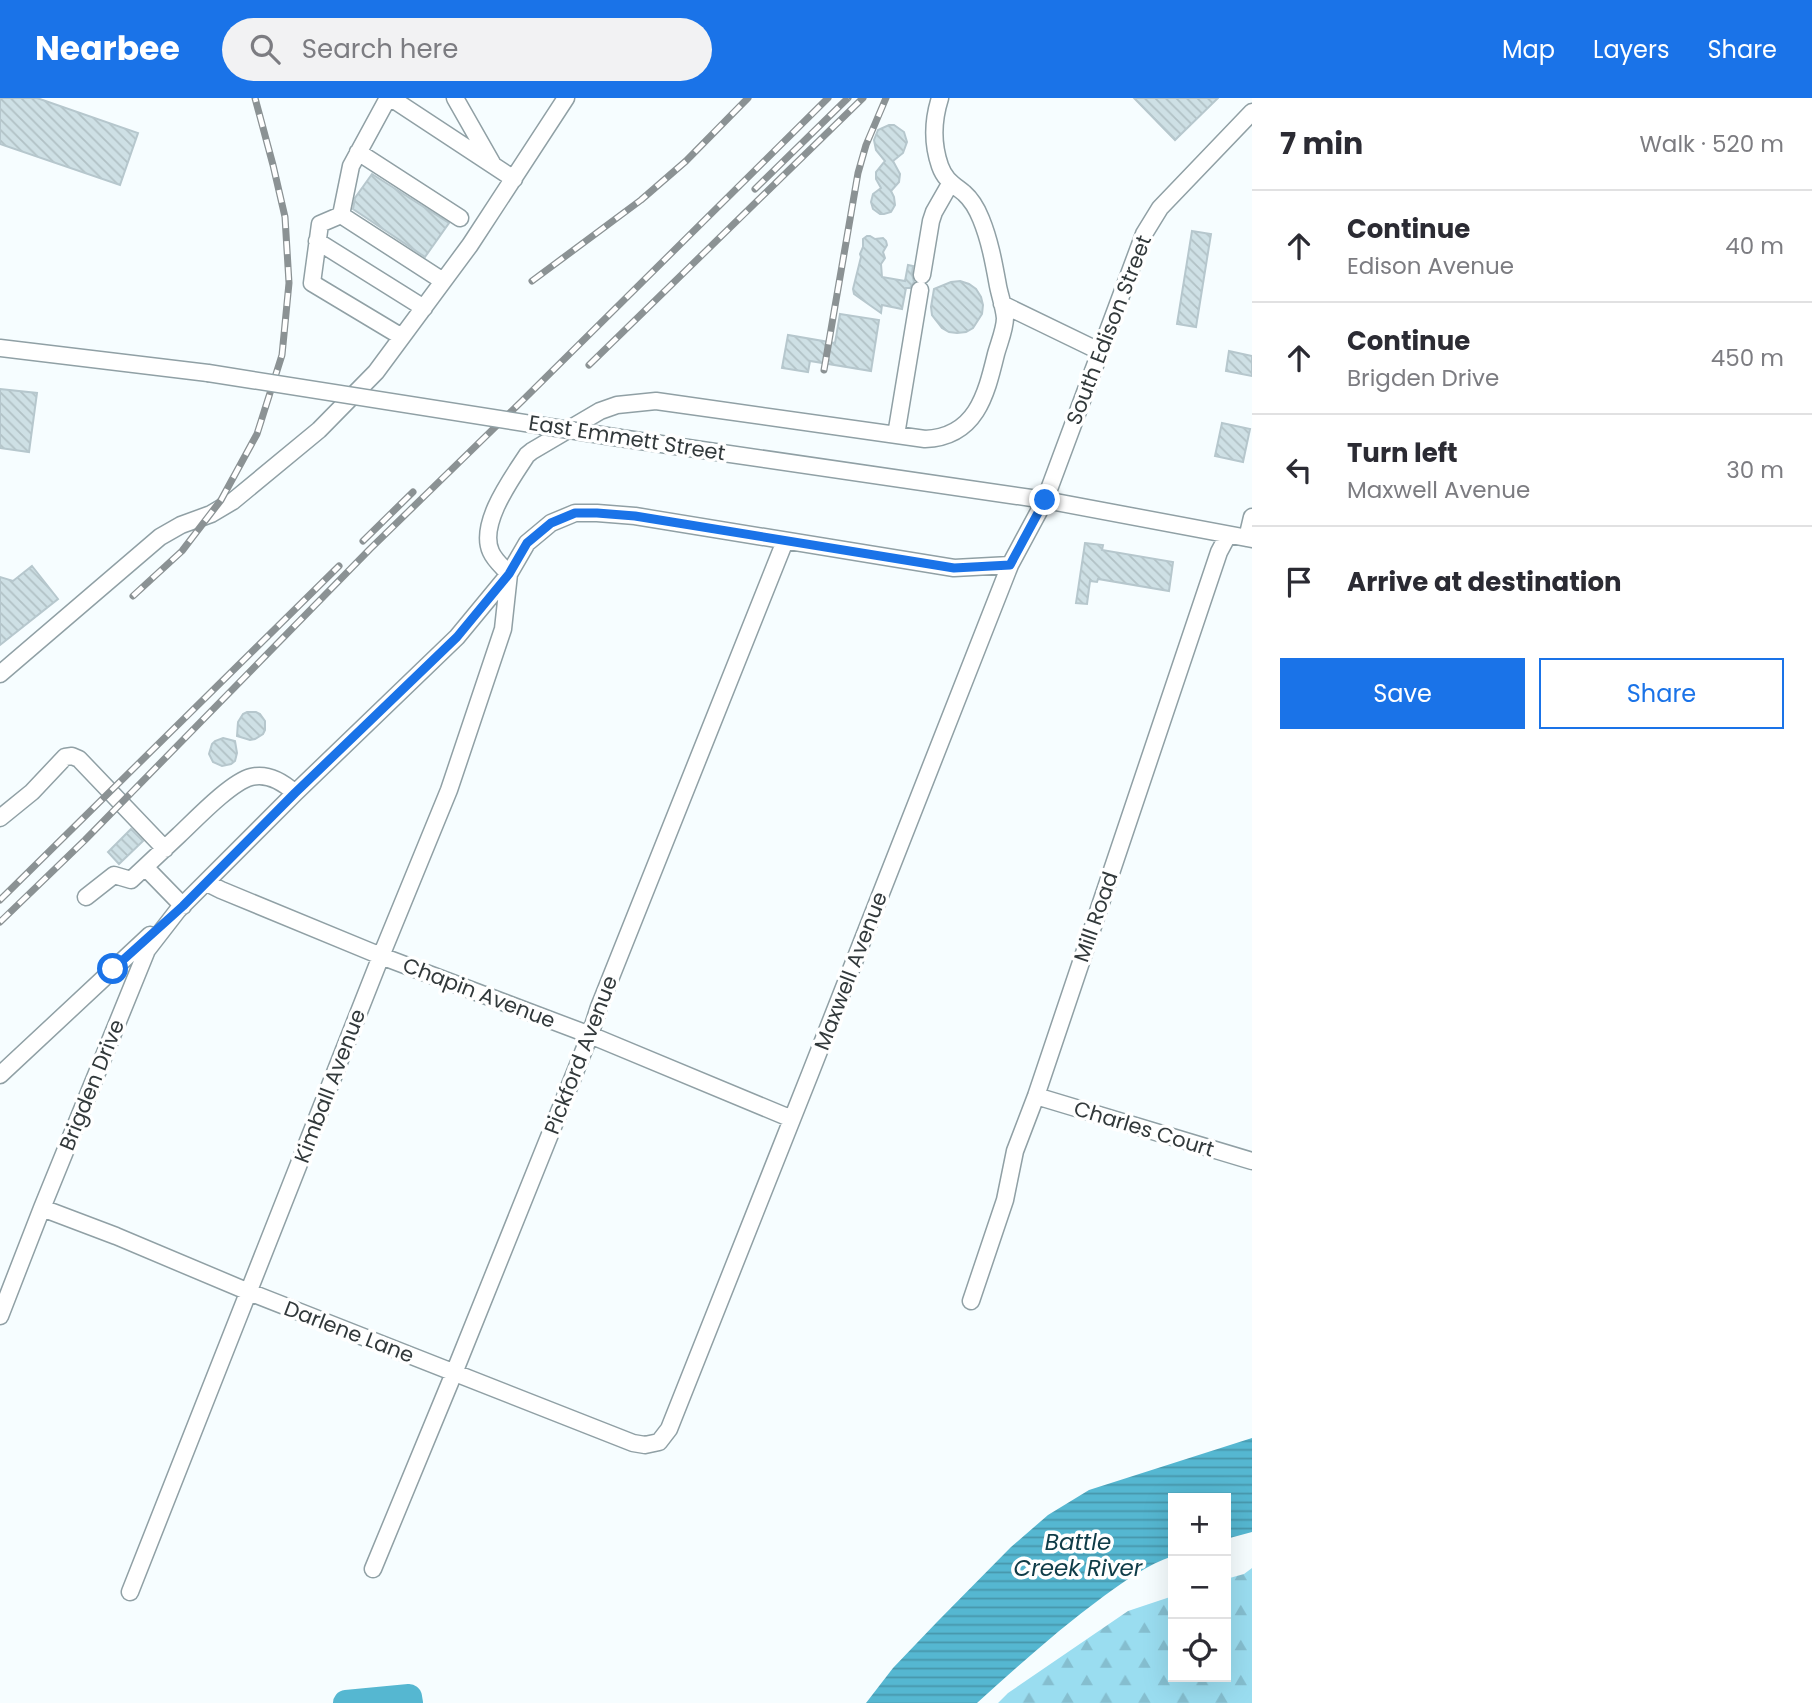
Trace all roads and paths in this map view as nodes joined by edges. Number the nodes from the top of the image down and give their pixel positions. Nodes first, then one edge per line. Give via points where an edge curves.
1 (389, 98) edge
2 (455, 98) edge
3 (566, 98) edge
4 (940, 98) edge
5 (1252, 112) edge
6 (358, 152) junction
7 (493, 165) junction
8 (514, 179) junction
9 (950, 184) junction
10 (341, 215) junction
11 (460, 218) dead end
12 (317, 241) junction
13 (443, 281) junction
14 (1002, 304) junction
15 (424, 308) junction
16 (402, 337) junction
17 (0, 348) edge
18 (1099, 351) junction
19 (895, 435) junction
20 (1045, 500) junction
21 (1252, 517) edge
22 (1228, 535) junction
23 (1250, 538) edge
24 (785, 541) junction
25 (1010, 565) junction
26 (509, 574) junction
27 (0, 674) edge
28 (295, 793) junction
29 (0, 818) edge
30 (165, 849) junction
31 (145, 867) junction
32 (206, 883) junction
33 (86, 897) dead end
34 (181, 908) junction
35 (381, 956) junction
36 (590, 1035) junction
37 (0, 1075) edge
38 (1036, 1096) junction
39 (792, 1119) junction
40 (1252, 1161) edge
41 (42, 1208) junction
42 (249, 1292) junction
43 (971, 1301) dead end
44 (0, 1316) edge
45 (454, 1373) junction
46 (659, 1442) joint
47 (373, 1569) dead end
48 (130, 1592) dead end

1 - 6 street
1 - 7 street
2 - 7 street
3 - 8 street
4 - 9 street via 935,137 940,166
5 - 18 street, South Edison Street via 1151,221
6 - 10 street
6 - 11 street
7 - 8 street
8 - 13 street
9 - 14 street via 974,204 981,219
9 - 19 street via 932,221
10 - 12 street via 320,224
10 - 13 street
12 - 15 street
12 - 16 street via 312,283
13 - 15 street
14 - 18 street
14 - 19 street via 1005,319 985,396 976,412 952,434 938,439
15 - 16 street
16 - 27 street via 376,372 319,430 223,508 160,537
17 - 20 street, East Emmett Street, bridge via 208,373
18 - 20 street, South Edison Street
19 - 26 street via 656,401 600,411 527,455 501,495 488,544
20 - 22 street, East Emmett Street
20 - 25 street, Maxwell Avenue
21 - 23 street
22 - 23 street, East Emmett Street
22 - 38 street, Mill Road
24 - 25 street, Brigden Drive via 954,568
24 - 26 street, Brigden Drive via 635,516 575,513 551,523 527,543
24 - 36 street, Pickford Avenue
25 - 39 street, Maxwell Avenue
26 - 28 street, Brigden Drive via 457,637
26 - 35 street, Kimball Avenue via 503,629 481,699
28 - 30 street via 279,781 252,776
28 - 32 street, Brigden Drive
29 - 30 street via 65,757 72,756
30 - 31 street
31 - 33 street via 131,880 114,876
31 - 34 street
32 - 34 street, Brigden Drive
32 - 35 street, Chapin Avenue
34 - 37 street
34 - 41 street, Brigden Drive via 147,950
35 - 36 street, Chapin Avenue
35 - 42 street, Kimball Avenue
36 - 39 street, Chapin Avenue
36 - 45 street, Pickford Avenue
38 - 40 street, Charles Court
38 - 43 street, Mill Road
39 - 46 street, Maxwell Avenue via 669,1429
41 - 42 street, Darlene Lane
41 - 44 street, Brigden Drive
42 - 45 street, Darlene Lane
42 - 48 street, Kimball Avenue
45 - 46 street, Darlene Lane via 633,1443
45 - 47 street, Pickford Avenue

